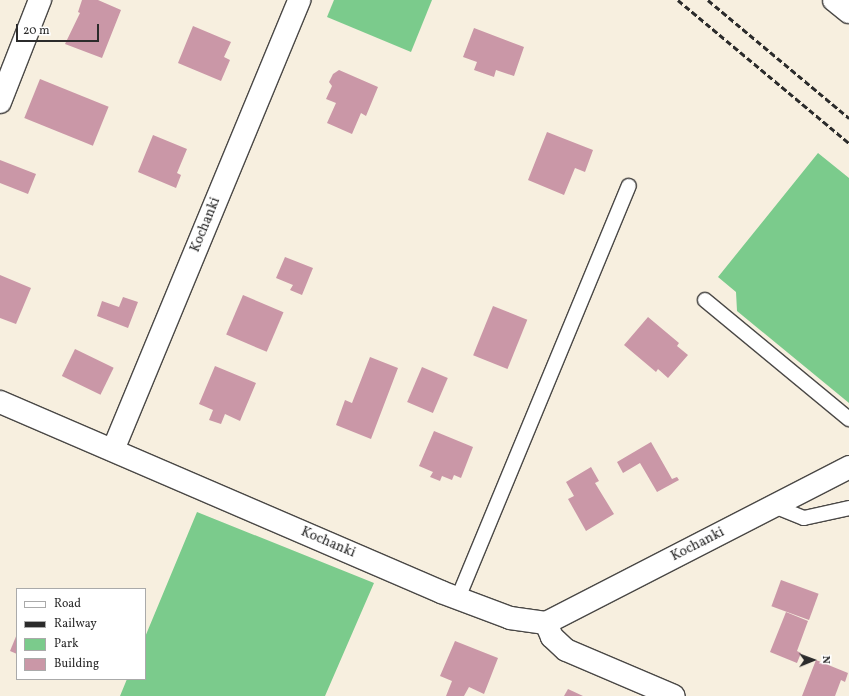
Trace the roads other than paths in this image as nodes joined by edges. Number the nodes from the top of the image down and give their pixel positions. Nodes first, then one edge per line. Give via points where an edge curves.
1 (40, 0) edge
2 (299, 0) edge
3 (834, 0) edge
4 (849, 12) edge
5 (0, 102) edge
6 (629, 186) dead end
7 (705, 300) dead end
8 (0, 402) edge
9 (849, 419) edge
10 (113, 450) junction
11 (849, 467) edge
12 (774, 506) junction
13 (849, 508) edge
14 (458, 598) junction
15 (546, 624) junction
16 (674, 696) edge

1 - 5 street
2 - 10 street, Kochanki
3 - 4 street
6 - 14 lane
7 - 9 lane
8 - 10 street, Kochanki
10 - 14 street, Kochanki
11 - 12 street, Kochanki
12 - 13 lane via 804,518
12 - 15 street, Kochanki
14 - 15 street, Kochanki via 510,618
15 - 16 street via 552,637 566,650

